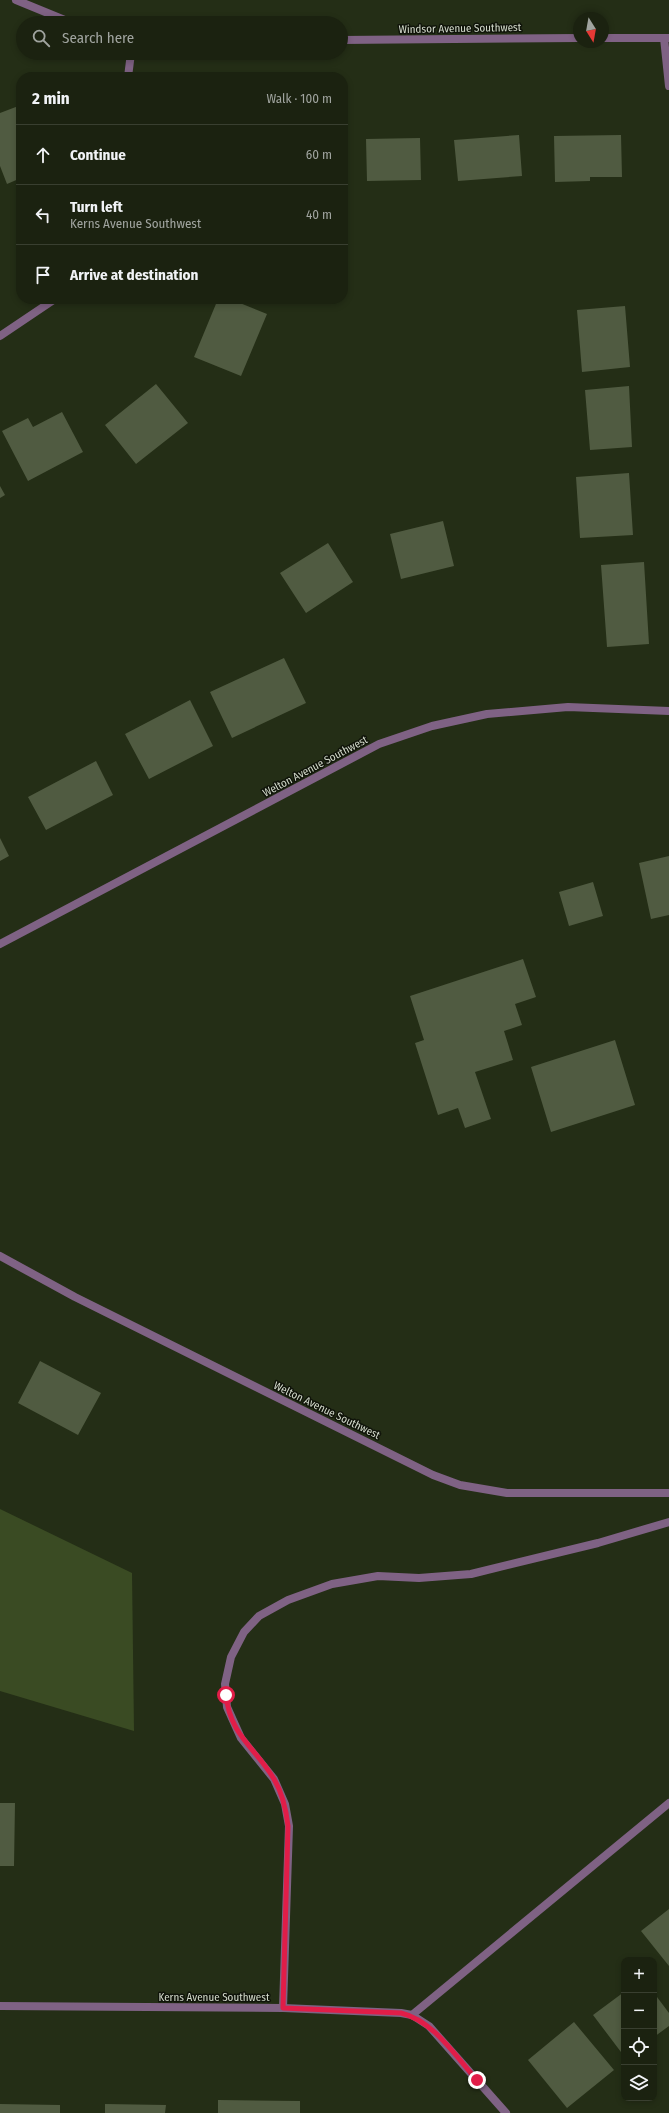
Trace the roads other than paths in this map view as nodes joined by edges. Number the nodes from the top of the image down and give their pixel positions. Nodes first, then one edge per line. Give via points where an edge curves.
1 (16, 0) edge
2 (55, 16) edge
3 (573, 38) edge
4 (609, 38) edge
5 (667, 38) edge
6 (348, 40) edge
7 (131, 60) edge
8 (129, 72) edge
9 (669, 86) edge
10 (48, 304) edge
11 (0, 336) edge
12 (669, 711) edge
13 (0, 944) edge
14 (0, 1256) edge
15 (669, 1493) edge
16 (669, 1522) edge
17 (669, 1803) edge
18 (0, 2006) edge
19 (283, 2008) junction
20 (412, 2015) junction
21 (506, 2113) edge

1 - 2 street
3 - 6 street, Windsor Avenue Southwest
4 - 5 street
5 - 9 street
7 - 8 street
10 - 11 street
12 - 13 street, Welton Avenue Southwest via 568,707 487,714 412,732 379,744
14 - 15 street, Welton Avenue Southwest via 75,1297 433,1475 460,1485 507,1493
16 - 19 street via 598,1543 471,1574 419,1578 378,1576 332,1584 288,1600 259,1616 244,1632 231,1657 226,1684 228,1706 241,1738 274,1779 285,1804 288,1826
17 - 20 street
18 - 19 street, Kerns Avenue Southwest
19 - 20 street, Kerns Avenue Southwest
20 - 21 street, Kerns Avenue Southwest via 429,2026

